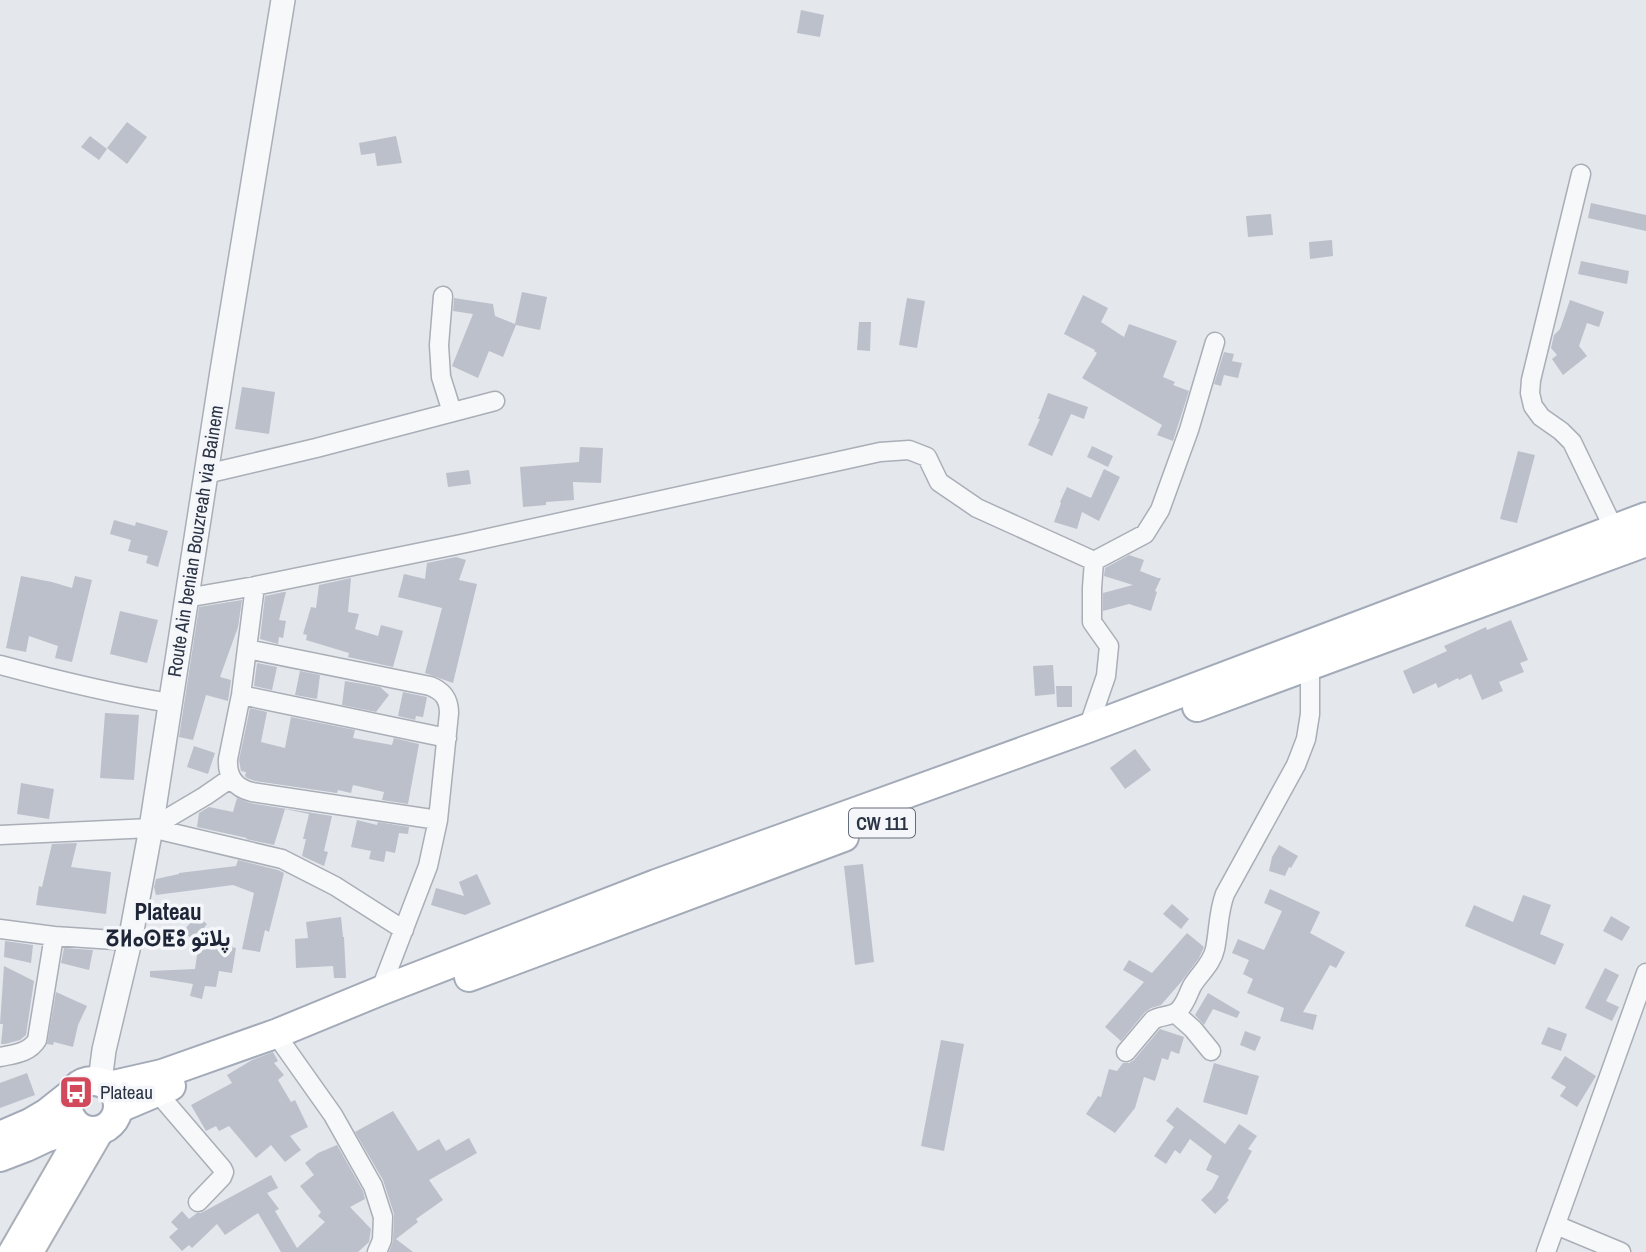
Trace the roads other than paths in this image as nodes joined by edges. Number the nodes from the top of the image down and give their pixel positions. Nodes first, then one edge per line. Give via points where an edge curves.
1 (283, 0) edge
2 (1581, 174) dead end
3 (443, 296) dead end
4 (1214, 342) dead end
5 (495, 401) dead end
6 (452, 412) junction
7 (206, 474) junction
8 (1646, 517) edge
9 (1614, 529) junction
10 (1646, 542) edge
11 (1094, 561) junction
12 (255, 586) junction
13 (186, 598) junction
14 (247, 649) junction
15 (0, 665) edge
16 (1310, 666) junction
17 (241, 695) junction
18 (170, 703) junction
19 (1088, 727) junction
20 (447, 738) junction
21 (231, 778) junction
22 (438, 820) junction
23 (151, 828) junction
24 (0, 835) edge
25 (0, 929) edge
26 (404, 930) junction
27 (54, 936) junction
28 (130, 941) junction
29 (1646, 973) edge
30 (380, 991) junction
31 (1175, 1013) junction
32 (282, 1043) junction
33 (1126, 1052) dead end
34 (1211, 1052) dead end
35 (0, 1057) edge
36 (109, 1091) junction
37 (156, 1091) junction
38 (71, 1094) junction
39 (88, 1129) junction
40 (0, 1136) edge
41 (0, 1157) edge
42 (198, 1202) dead end
43 (1556, 1225) junction
44 (11, 1252) edge
45 (31, 1252) edge
46 (377, 1252) edge
47 (1546, 1252) edge
48 (1622, 1252) edge

1 - 7 street, Route Ain benian Bouzreah via Bainem
2 - 9 street via 1530,393 1536,412 1576,449
3 - 6 street via 441,377
4 - 11 street via 1160,510 1145,534
5 - 6 street
6 - 7 street
7 - 13 street, Route Ain benian Bouzreah via Bainem
8 - 9 main road, CW 111
9 - 19 main road, CW 111
10 - 16 main road, CW 111
11 - 12 street via 977,508 939,482 927,457 909,450 867,455
11 - 19 street via 1092,622 1109,646 1106,676
12 - 13 street
12 - 14 street
13 - 18 street, Route Ain benian Bouzreah via Bainem
14 - 17 street
14 - 20 street via 436,688 448,701
15 - 18 street
16 - 31 street via 1310,714 1296,765 1225,894 1212,959
16 - 32 main road, CW 111
17 - 20 street
17 - 21 street via 228,759
18 - 23 street, Route Ain benian Bouzreah via Bainem
19 - 30 main road, CW 111 via 656,884
20 - 22 street
21 - 22 street via 238,787 252,792
21 - 23 street
22 - 26 street via 428,866
23 - 24 street
23 - 26 street via 282,859
23 - 28 street, Route Ain benian Bouzreah via Bainem
25 - 27 street
26 - 30 street
27 - 28 street
27 - 35 street via 37,1040 27,1050
28 - 36 street, Route Ain benian Bouzreah via Bainem via 104,1050
29 - 43 street
30 - 36 main road, CW 111 via 314,1020
31 - 33 street via 1158,1016
31 - 34 street
32 - 37 main road, CW 111
32 - 46 street via 333,1115 373,1186 383,1217
36 - 37 main road, CW 111
36 - 38 main road via 89,1081
36 - 39 main road via 117,1117 111,1124
37 - 42 street via 224,1172
38 - 39 main road via 72,1121
38 - 40 main road via 47,1114
39 - 41 main road via 45,1138
39 - 44 main road
39 - 45 main road
43 - 47 street
43 - 48 street

